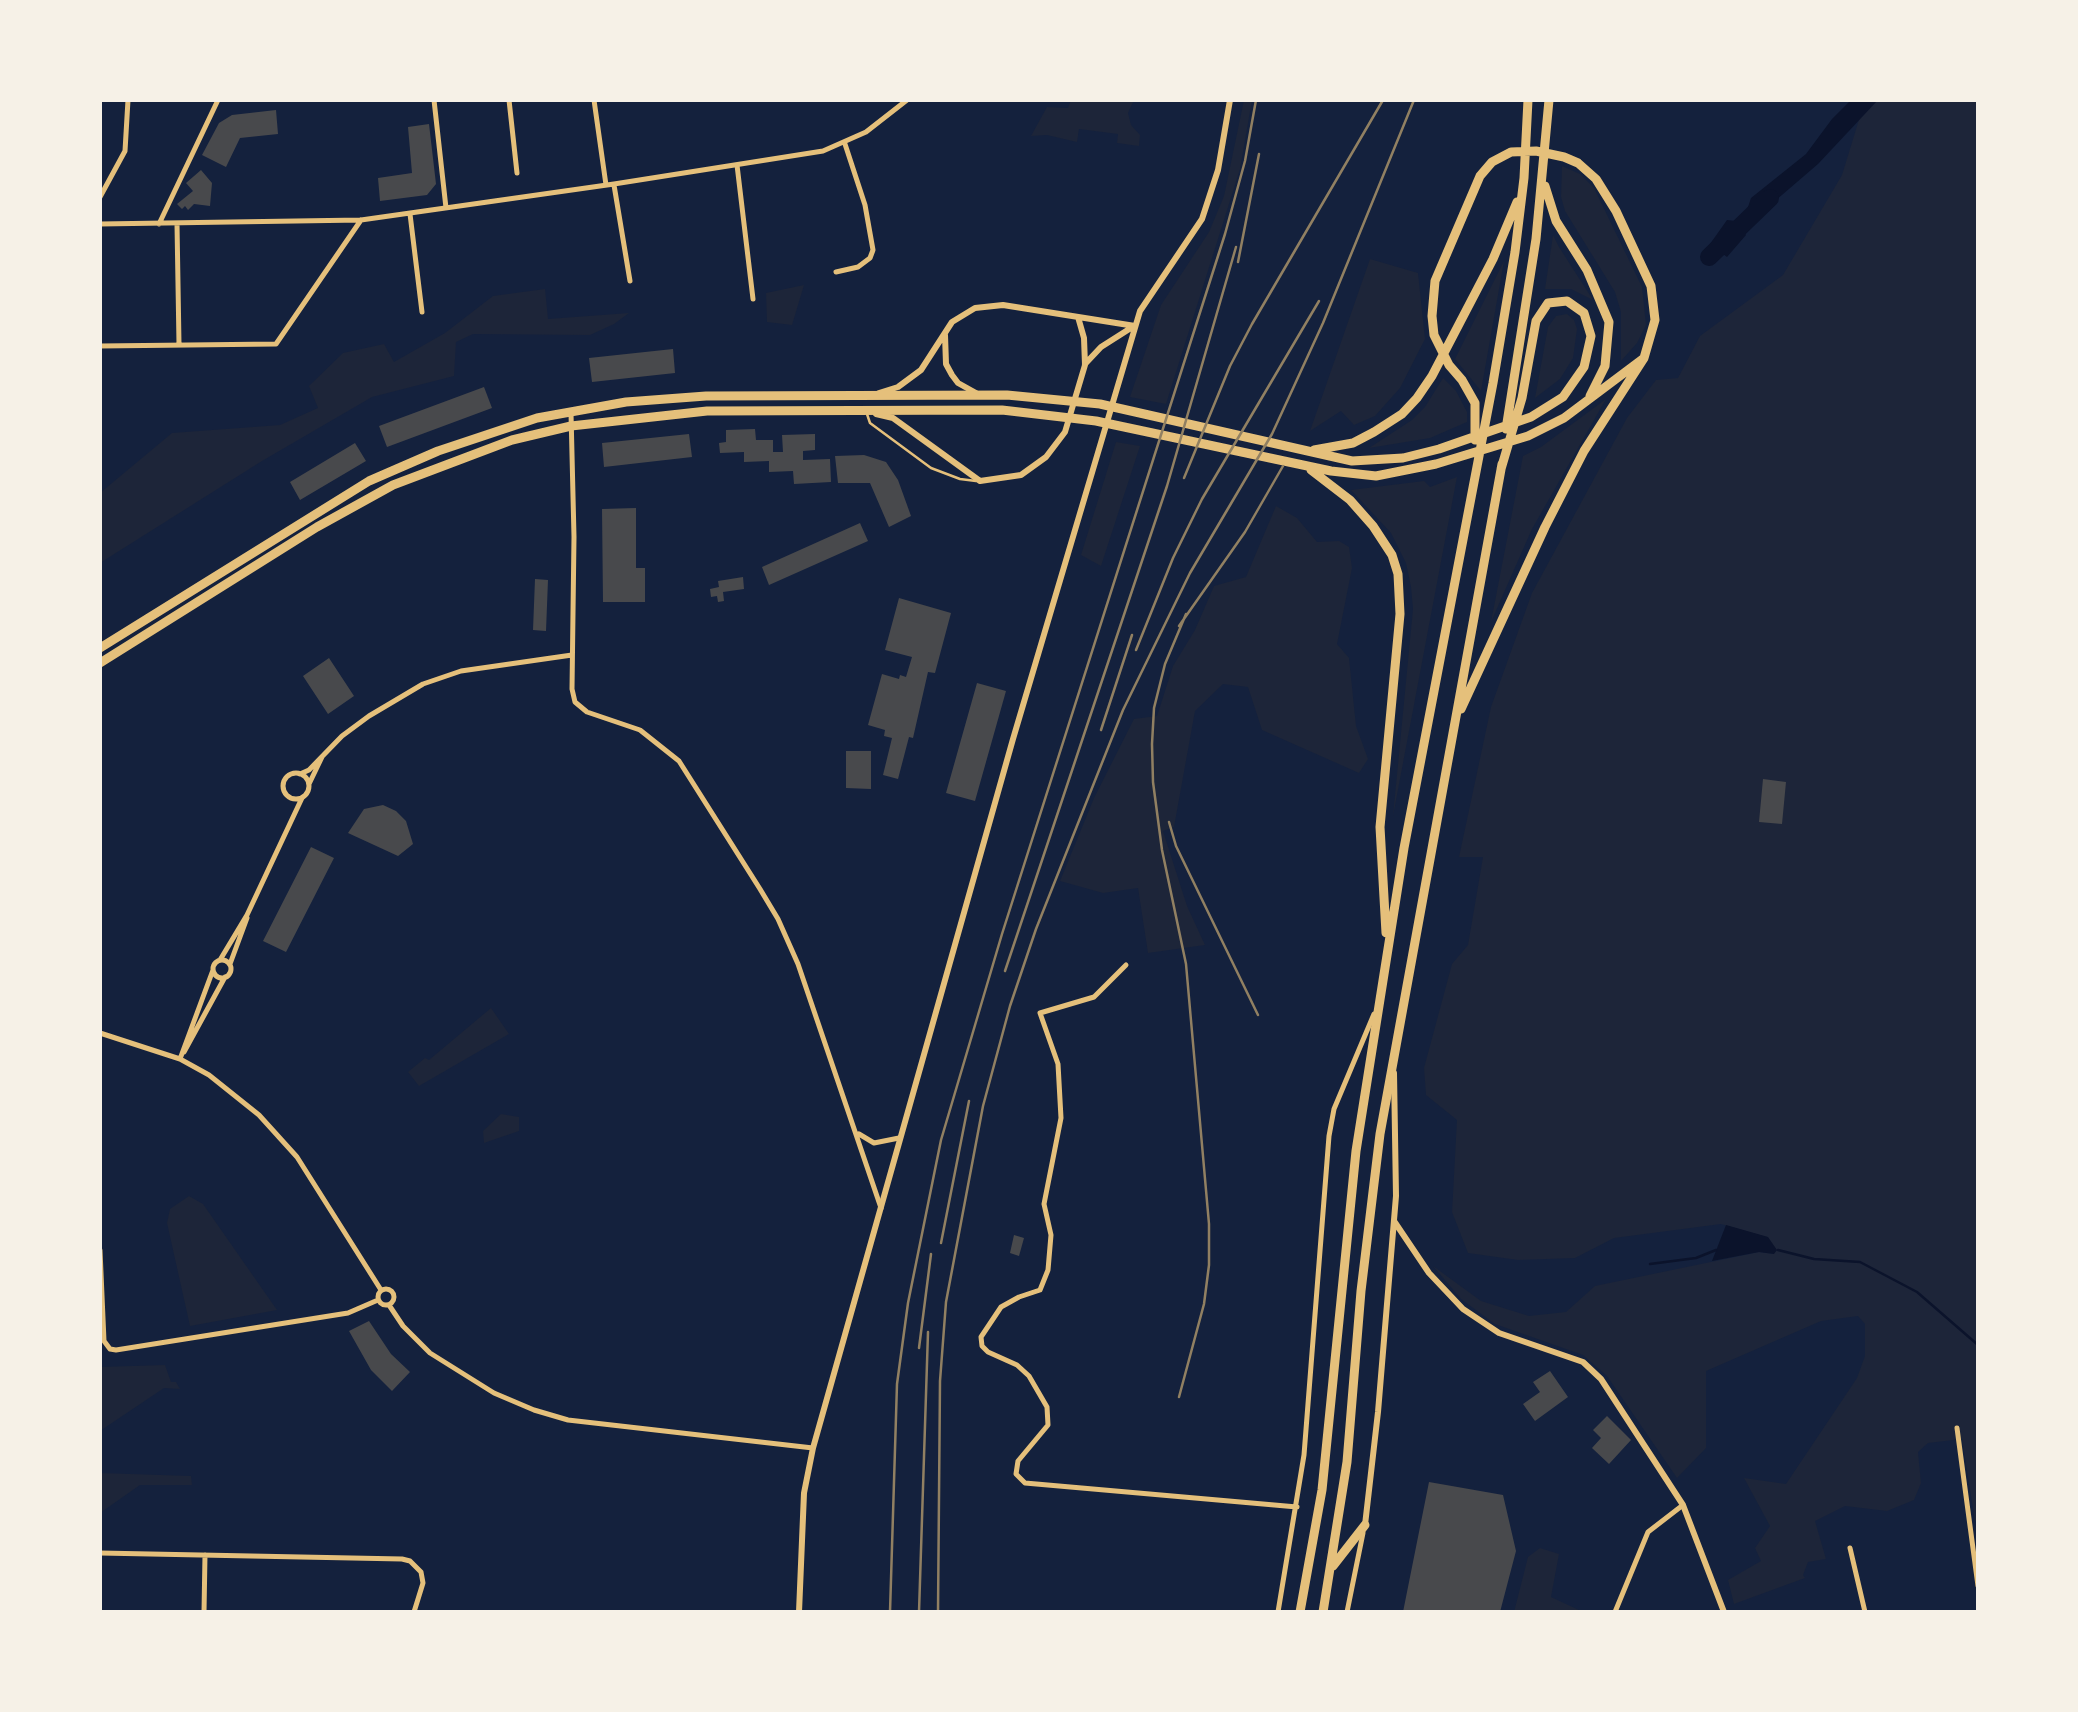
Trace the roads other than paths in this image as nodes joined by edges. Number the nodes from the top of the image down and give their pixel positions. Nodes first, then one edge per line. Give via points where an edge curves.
1 (128, 100) edge
2 (218, 100) edge
3 (434, 100) edge
4 (509, 100) edge
5 (594, 100) edge
6 (1230, 100) edge
7 (1528, 100) edge
8 (1549, 100) edge
9 (906, 101) edge
10 (845, 143) junction
11 (738, 164) junction
12 (517, 173) dead end
13 (1544, 173) junction
14 (610, 185) junction
15 (1523, 186) junction
16 (100, 197) edge
17 (446, 208) junction
18 (410, 214) junction
19 (361, 220) junction
20 (100, 224) edge
21 (159, 224) junction
22 (177, 224) junction
23 (836, 272) dead end
24 (630, 281) dead end
25 (753, 299) dead end
26 (422, 312) dead end
27 (1078, 317) junction
28 (1135, 326) junction
29 (946, 331) junction
30 (178, 344) junction
31 (100, 346) edge
32 (1644, 358) junction
33 (1085, 364) junction
34 (1605, 366) junction
35 (1618, 380) junction
36 (878, 393) junction
37 (978, 394) junction
38 (1586, 402) junction
39 (570, 410) junction
40 (838, 410) junction
41 (866, 413) junction
42 (571, 426) junction
43 (1311, 450) junction
44 (1304, 465) junction
45 (1501, 469) junction
46 (980, 481) junction
47 (1470, 497) junction
48 (100, 648) edge
49 (572, 655) junction
50 (100, 663) edge
51 (1455, 722) junction
52 (322, 757) junction
53 (300, 774) junction
54 (309, 784) junction
55 (302, 798) junction
56 (292, 799) junction
57 (291, 821) junction
58 (247, 915) junction
59 (220, 960) junction
60 (1386, 961) junction
61 (230, 965) junction
62 (1126, 965) dead end
63 (214, 970) junction
64 (225, 977) junction
65 (1379, 1002) junction
66 (100, 1033) edge
67 (1393, 1057) junction
68 (180, 1059) junction
69 (857, 1132) junction
70 (902, 1137) junction
71 (882, 1209) junction
72 (1394, 1221) junction
73 (100, 1250) edge
74 (381, 1290) junction
75 (378, 1300) junction
76 (389, 1305) junction
77 (1957, 1428) dead end
78 (813, 1448) junction
79 (1682, 1505) junction
80 (1296, 1508) junction
81 (1364, 1525) junction
82 (1850, 1548) dead end
83 (100, 1553) edge
84 (205, 1554) junction
85 (1332, 1568) junction
86 (1978, 1581) edge
87 (204, 1612) edge
88 (414, 1612) edge
89 (798, 1612) edge
90 (1278, 1612) edge
91 (1300, 1612) edge
92 (1323, 1612) edge
93 (1347, 1612) edge
94 (1615, 1612) edge
95 (1724, 1612) edge
96 (1865, 1612) edge

1 - 16 street via 125,151
2 - 21 street
3 - 17 street
4 - 12 street
5 - 14 street
6 - 28 street via 1202,219 1146,299
7 - 15 main road
8 - 13 main road
9 - 10 street
10 - 11 street
10 - 23 street via 873,250 858,267
11 - 14 street
11 - 25 street
13 - 34 main road via 1556,221 1606,312
13 - 45 main road
14 - 17 street
14 - 24 street
15 - 43 main road via 1493,259 1417,398 1353,443
15 - 47 main road
17 - 18 street
18 - 19 street
18 - 26 street
19 - 22 street
19 - 30 street via 276,344
20 - 21 street
21 - 22 street
22 - 30 street
27 - 28 street
27 - 29 street via 988,305 961,314
27 - 33 street
28 - 33 street
28 - 70 street
29 - 36 street via 921,370
29 - 37 street via 946,364 958,383
30 - 31 street
32 - 35 main road
32 - 47 main road via 1655,320 1651,286 1596,179 1578,163 1550,153 1511,152 1492,162 1480,176 1432,296 1434,334 1475,403
32 - 51 main road via 1576,466
33 - 46 street via 1065,432 1046,458 1021,475
34 - 35 main road via 1605,376
34 - 38 main road
35 - 38 main road
36 - 37 main road
36 - 39 main road via 658,398
37 - 43 main road via 1100,404
38 - 44 main road via 1528,436 1436,464 1376,476
39 - 42 street
39 - 48 main road via 386,472
40 - 41 street
40 - 42 main road via 707,411
40 - 44 main road via 1002,410 1096,420
41 - 46 street via 893,418
41 - 46 lane via 870,423 931,468
42 - 49 street
42 - 50 main road via 475,452 375,494
43 - 45 main road via 1376,461 1439,450 1531,418 1551,407 1573,388 1589,351 1584,313 1567,301 1548,302 1536,321 1522,398
44 - 60 main road via 1373,526 1398,574 1380,827
45 - 51 main road
47 - 60 main road
49 - 52 street via 462,671 423,684 368,716
49 - 69 street via 575,702 640,730 678,761 778,919
51 - 67 main road
52 - 53 street
52 - 54 street
53 - 54 street
53 - 56 street via 283,782
54 - 55 street
55 - 56 street
55 - 57 street
56 - 57 street
57 - 58 street
58 - 59 street
58 - 61 street
59 - 61 street
59 - 63 street
60 - 65 main road
61 - 64 street
62 - 80 street via 1094,997 1040,1012 1058,1064 1062,1118 1044,1204 1051,1235 1048,1270 1040,1290 1001,1307 981,1337 988,1352 1029,1376 1047,1407 1048,1425 1018,1460 1016,1474 1024,1482
63 - 64 street
63 - 68 street
64 - 68 street
65 - 80 street via 1329,1136
65 - 91 main road via 1348,1208 1322,1490
66 - 68 street
67 - 72 street
67 - 85 main road via 1368,1220
68 - 74 street via 258,1115 297,1157
69 - 70 street via 874,1144
69 - 71 street
70 - 71 street
71 - 78 street
72 - 79 street via 1462,1309 1500,1333 1591,1368
72 - 81 street
73 - 75 street via 106,1345 116,1350 348,1314
74 - 75 street
74 - 76 street via 393,1293
75 - 76 street
76 - 78 street via 430,1353 534,1410 584,1422
77 - 86 street
78 - 89 street
79 - 94 street via 1648,1532
79 - 95 street
80 - 90 street
81 - 85 main road
81 - 93 street
82 - 96 street
83 - 84 street
84 - 87 street
84 - 88 street via 402,1559 417,1566 423,1583
85 - 92 main road

